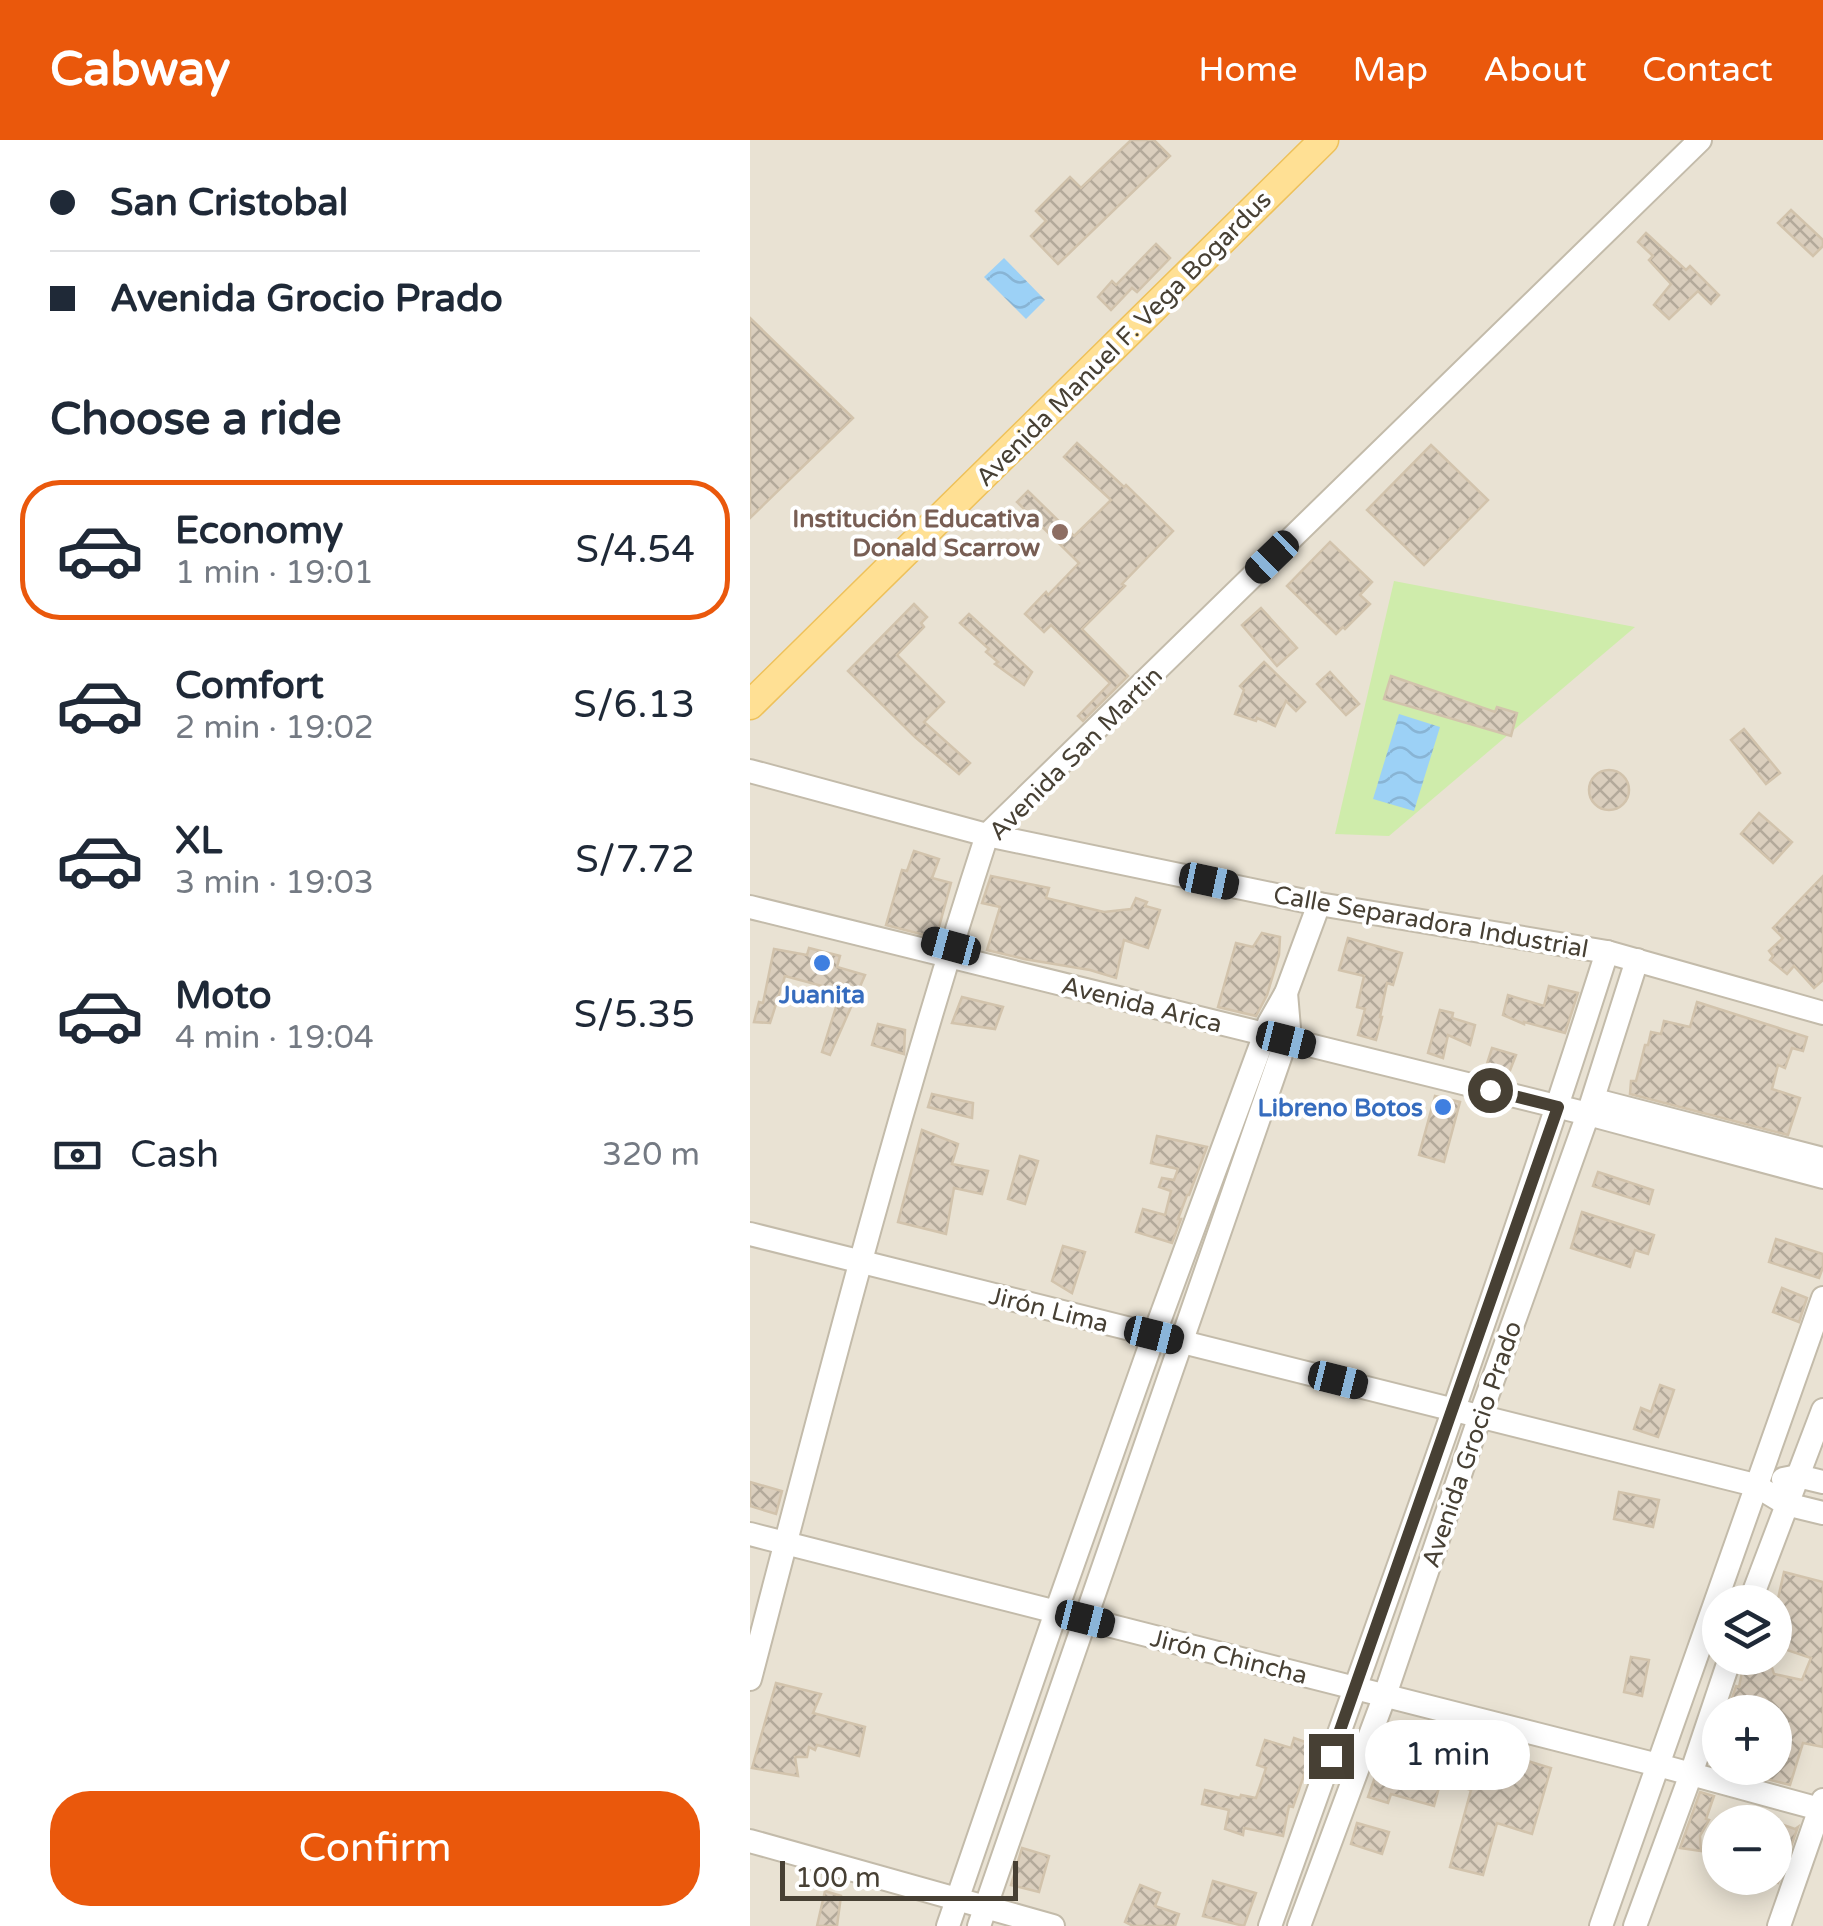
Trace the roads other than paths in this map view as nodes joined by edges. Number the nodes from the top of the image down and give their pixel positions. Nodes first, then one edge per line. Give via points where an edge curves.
1 (1700, 140) edge
2 (1322, 141) edge
3 (750, 705) edge
4 (750, 771) edge
5 (988, 834) junction
6 (750, 893) edge
7 (1319, 904) junction
8 (750, 907) edge
9 (950, 951) junction
10 (1608, 952) junction
11 (1637, 960) junction
12 (1821, 1011) edge
13 (1277, 1032) junction
14 (1560, 1099) junction
15 (1591, 1107) junction
16 (1823, 1159) edge
17 (1823, 1177) edge
18 (750, 1234) edge
19 (861, 1262) junction
20 (1823, 1298) edge
21 (1154, 1335) junction
22 (1183, 1342) junction
23 (1454, 1410) junction
24 (1823, 1410) edge
25 (1480, 1416) junction
26 (1798, 1476) junction
27 (1823, 1482) edge
28 (1755, 1485) junction
29 (1786, 1504) junction
30 (1823, 1513) edge
31 (750, 1534) edge
32 (786, 1543) junction
33 (1756, 1585) edge
34 (1056, 1612) junction
35 (1085, 1619) junction
36 (1724, 1675) edge
37 (750, 1679) edge
38 (1355, 1688) junction
39 (1385, 1695) junction
40 (1658, 1765) junction
41 (1691, 1774) junction
42 (1822, 1807) edge
43 (750, 1841) edge
44 (958, 1899) junction
45 (982, 1917) edge
46 (948, 1926) edge
47 (1053, 1926) edge
48 (1270, 1926) edge
49 (1299, 1926) edge
50 (1600, 1926) edge
51 (1635, 1926) edge
52 (1779, 1926) edge

1 - 5 street, Avenida San Martin
2 - 3 main road, Avenida Manuel F. Vega Bogardus
4 - 5 street, Calle Separadora Industrial
5 - 7 street, Calle Separadora Industrial
5 - 9 street, Avenida San Martin
6 - 9 street, Avenida Arica
7 - 10 street, Calle Separadora Industrial
7 - 13 street
8 - 9 street, Avenida Arica
9 - 13 street, Avenida Arica
9 - 19 street, Avenida San Martin
10 - 11 street, Calle Separadora Industrial
10 - 14 street, Avenida Grocio Prado
11 - 12 street, Calle Separadora Industrial
11 - 15 street, Avenida Grocio Prado
13 - 14 street, Avenida Arica
13 - 21 street
13 - 22 street
14 - 15 street, Avenida Arica
14 - 23 street, Avenida Grocio Prado
15 - 16 street, Avenida Arica
15 - 17 street, Avenida Arica
15 - 25 street, Avenida Grocio Prado
18 - 19 street, Jirón Lima
19 - 21 street, Jirón Lima
19 - 32 street, Avenida San Martin
20 - 28 street
21 - 22 street, Jirón Lima
21 - 34 street
22 - 23 street, Jirón Lima
22 - 35 street
23 - 25 street, Jirón Lima
23 - 38 street, Avenida Grocio Prado
24 - 26 street
25 - 28 street, Jirón Lima
25 - 39 street, Avenida Grocio Prado
26 - 27 street
26 - 28 street
26 - 29 street
28 - 29 street
28 - 40 street
29 - 30 street
29 - 33 street
31 - 32 street, Jirón Chincha
32 - 34 street, Jirón Chincha
32 - 37 street, Avenida San Martin
34 - 35 street, Jirón Chincha
34 - 44 street
35 - 38 street, Jirón Chincha
35 - 45 street
36 - 41 street
38 - 39 street, Jirón Chincha
38 - 48 street, Avenida Grocio Prado
39 - 40 street, Jirón Chincha
39 - 49 street, Avenida Grocio Prado
40 - 41 street, Jirón Chincha
40 - 50 street
41 - 42 street, Jirón Chincha
41 - 51 street
42 - 52 street
43 - 44 street
44 - 45 street
44 - 46 street
45 - 47 street

